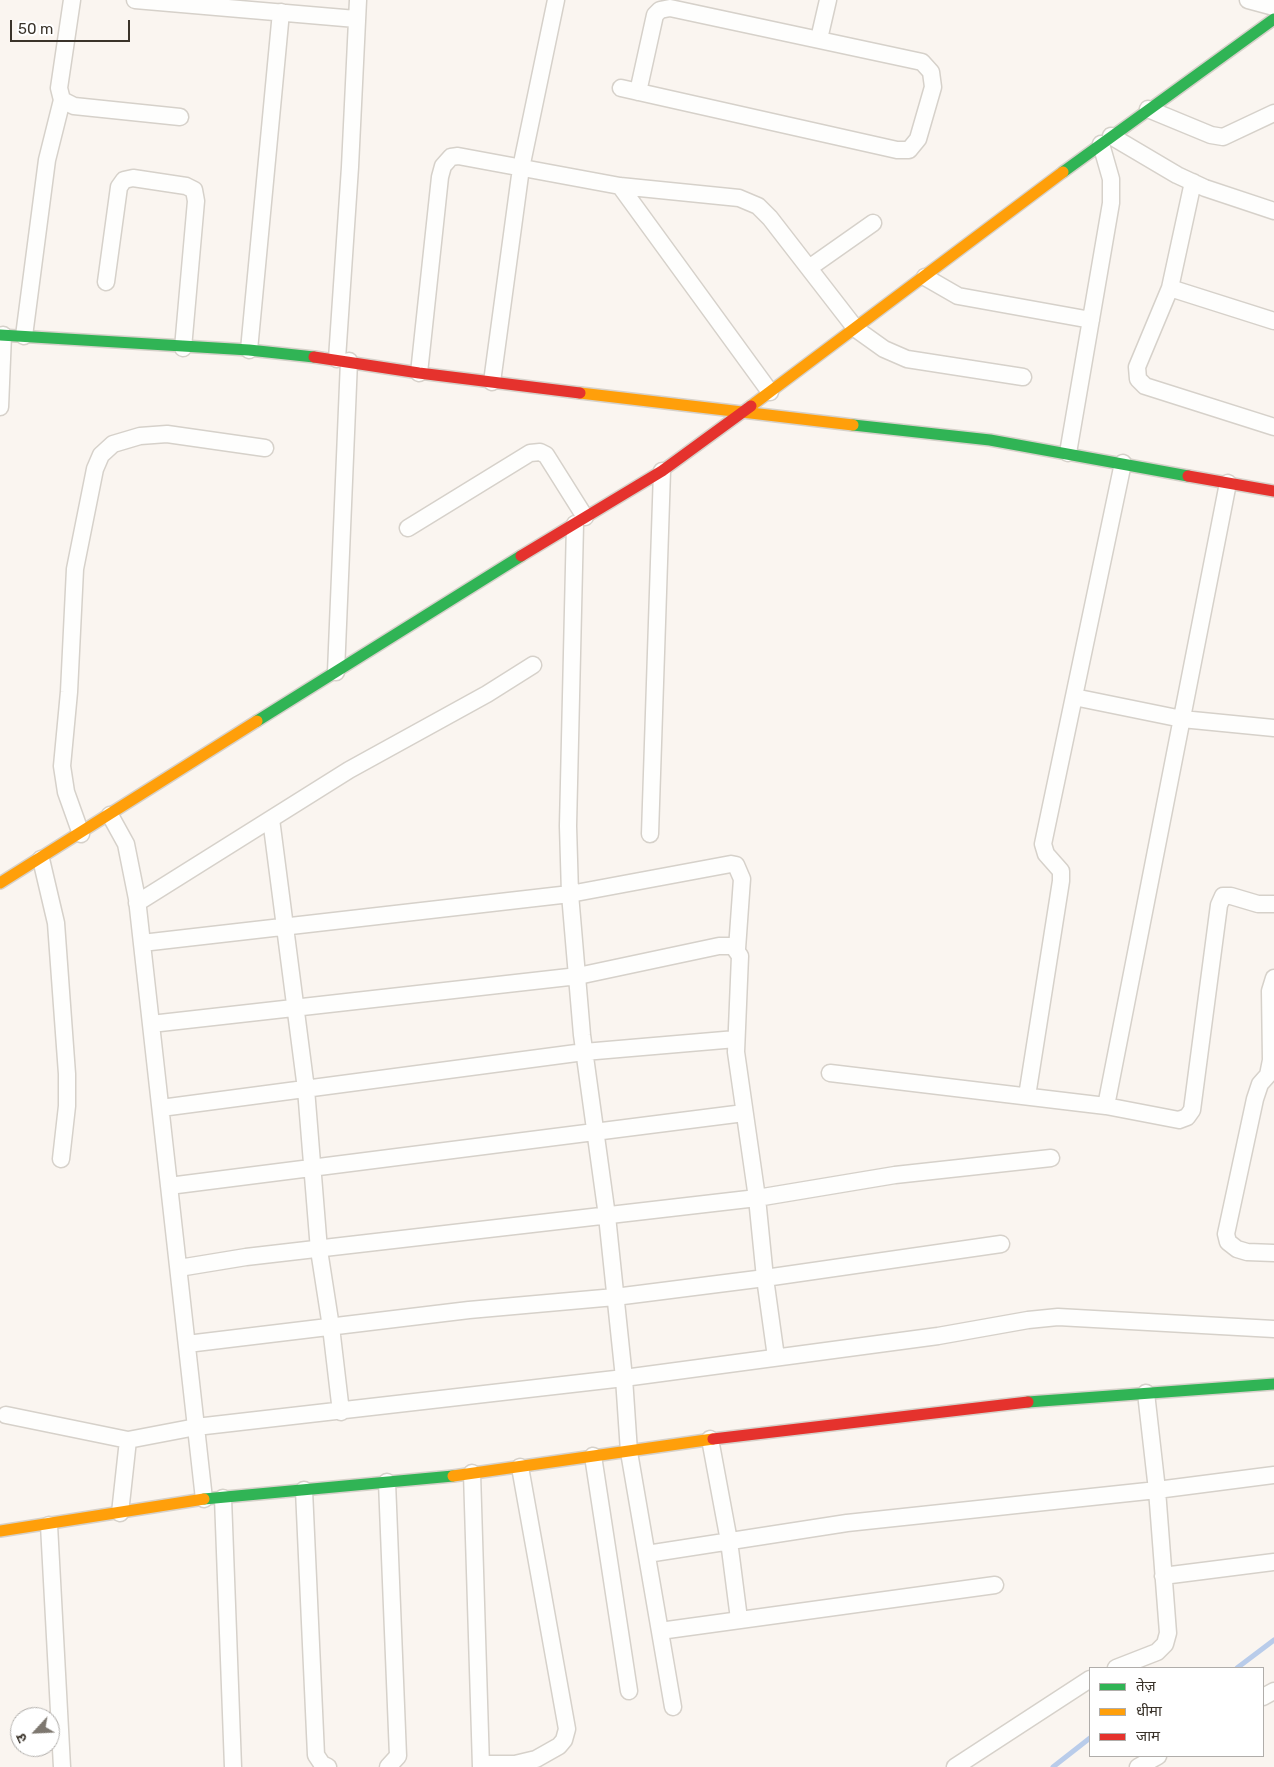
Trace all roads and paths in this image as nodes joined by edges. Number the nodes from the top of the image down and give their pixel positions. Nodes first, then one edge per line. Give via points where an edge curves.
1 (72, 0) edge
2 (134, 0) edge
3 (358, 0) edge
4 (556, 0) edge
5 (828, 0) edge
6 (1248, 0) edge
7 (1274, 7) edge
8 (281, 12) junction
9 (356, 19) junction
10 (1274, 19) edge
11 (819, 39) junction
12 (621, 88) dead end
13 (638, 92) junction
14 (62, 100) junction
15 (1148, 109) junction
16 (1274, 113) edge
17 (180, 117) dead end
18 (1106, 140) junction
19 (521, 168) junction
20 (1193, 182) junction
21 (620, 186) junction
22 (1274, 211) edge
23 (873, 223) dead end
24 (809, 268) junction
25 (925, 277) junction
26 (106, 282) dead end
27 (1170, 288) junction
28 (1091, 320) junction
29 (1274, 321) edge
30 (856, 329) junction
31 (1, 335) edge
32 (24, 336) junction
33 (183, 348) junction
34 (249, 350) junction
35 (343, 360) junction
36 (419, 372) junction
37 (1023, 377) dead end
38 (492, 382) junction
39 (770, 392) junction
40 (0, 407) edge
41 (742, 413) junction
42 (1274, 427) edge
43 (265, 448) dead end
44 (1068, 453) junction
45 (1123, 463) junction
46 (662, 471) junction
47 (1228, 483) junction
48 (1274, 491) edge
49 (580, 521) junction
50 (408, 528) dead end
51 (533, 665) dead end
52 (336, 672) junction
53 (1074, 697) junction
54 (1182, 719) junction
55 (1274, 728) edge
56 (110, 815) junction
57 (271, 819) junction
58 (81, 834) junction
59 (650, 834) dead end
60 (41, 859) junction
61 (0, 883) edge
62 (570, 894) junction
63 (137, 904) junction
64 (1274, 904) edge
65 (283, 927) junction
66 (142, 943) junction
67 (737, 949) junction
68 (578, 976) junction
69 (1274, 978) edge
70 (295, 1007) junction
71 (151, 1024) junction
72 (736, 1039) junction
73 (584, 1052) junction
74 (830, 1074) dead end
75 (306, 1089) junction
76 (1027, 1096) junction
77 (1106, 1106) junction
78 (161, 1108) junction
79 (744, 1113) junction
80 (594, 1133) junction
81 (1051, 1158) dead end
82 (61, 1159) dead end
83 (312, 1168) junction
84 (169, 1186) junction
85 (757, 1198) junction
86 (607, 1216) junction
87 (1001, 1244) dead end
88 (319, 1250) junction
89 (1274, 1252) edge
90 (179, 1268) junction
91 (765, 1278) junction
92 (615, 1297) junction
93 (331, 1327) junction
94 (1274, 1329) edge
95 (187, 1344) junction
96 (776, 1358) junction
97 (624, 1378) junction
98 (1274, 1384) edge
99 (1146, 1393) junction
100 (342, 1412) junction
101 (6, 1416) dead end
102 (196, 1427) junction
103 (710, 1439) junction
104 (128, 1440) junction
105 (629, 1452) junction
106 (593, 1456) junction
107 (520, 1467) junction
108 (472, 1474) junction
109 (1274, 1475) edge
110 (387, 1482) junction
111 (304, 1490) junction
112 (1157, 1490) junction
113 (223, 1498) junction
114 (204, 1499) junction
115 (120, 1513) junction
116 (49, 1525) junction
117 (0, 1531) edge
118 (730, 1541) junction
119 (647, 1554) junction
120 (1274, 1562) edge
121 (1163, 1576) junction
122 (995, 1585) dead end
123 (739, 1619) junction
124 (660, 1631) junction
125 (1119, 1667) edge
126 (1089, 1680) edge
127 (629, 1692) dead end
128 (673, 1707) dead end
129 (1156, 1757) edge
130 (322, 1766) edge
131 (481, 1766) edge
132 (62, 1767) edge
133 (233, 1767) edge
134 (388, 1767) edge
135 (955, 1767) edge
136 (1138, 1767) edge

1 - 14 street via 59,88
2 - 8 street
3 - 9 street
4 - 19 street
5 - 11 street
6 - 7 street
8 - 9 street
8 - 34 street
9 - 35 street
10 - 15 street
11 - 13 street via 670,8 660,10 655,15
11 - 13 street via 922,62 931,72 933,87 918,139 909,150 897,150
12 - 13 street
14 - 17 street via 74,106
14 - 32 street via 47,160
15 - 16 street via 1223,137
15 - 18 street
18 - 20 street
18 - 25 street
18 - 28 street via 1111,203
19 - 21 street
19 - 36 street via 458,156 443,166
19 - 38 street
20 - 22 street
20 - 27 street
21 - 24 street via 739,198 758,206
21 - 39 street
23 - 24 street
24 - 30 street
25 - 28 street via 958,296
25 - 30 street
26 - 33 street via 119,188 124,180 133,178 194,190 196,201
27 - 29 street
27 - 42 street via 1137,367 1138,379 1145,386
28 - 44 street
30 - 37 street via 884,349 907,359
30 - 39 street
31 - 32 street
31 - 40 street
32 - 33 street
33 - 34 street
34 - 35 street
35 - 36 street
35 - 52 street
36 - 38 street
38 - 41 street
39 - 41 street
41 - 44 street via 990,440
41 - 46 street
43 - 58 street via 158,435 140,436 113,444 101,455 95,469 75,569 62,766 66,792
44 - 45 street
45 - 47 street
45 - 53 street
46 - 49 street
46 - 59 street
47 - 48 street
47 - 54 street
49 - 50 street via 546,455 540,452 530,453
49 - 52 street
49 - 62 street via 568,826
51 - 57 street via 349,770
52 - 56 street
53 - 54 street
53 - 76 street via 1043,844 1046,854 1061,871 1061,881
54 - 55 street
54 - 77 street
56 - 58 street
56 - 63 street via 126,844
57 - 63 street
57 - 65 street
58 - 60 street
60 - 61 street
60 - 82 street via 56,923 66,1064 67,1106
62 - 65 street
62 - 67 street via 736,865 742,878
62 - 68 street
63 - 66 street
64 - 77 street via 1223,896 1219,905 1192,1110 1187,1117 1179,1120
65 - 66 street
65 - 70 street
66 - 71 street
67 - 68 street via 719,946
67 - 72 street via 740,956
68 - 70 street
68 - 73 street
69 - 89 street via 1270,991 1271,1060 1268,1075 1260,1084 1255,1099 1226,1234 1228,1242 1237,1249
70 - 71 street
70 - 75 street
71 - 78 street
72 - 73 street
72 - 79 street
73 - 75 street
73 - 80 street
74 - 76 street
75 - 78 street
75 - 83 street
76 - 77 street
78 - 84 street
79 - 80 street
79 - 85 street
80 - 83 street
80 - 86 street
81 - 85 street via 895,1175
83 - 84 street
83 - 88 street
84 - 90 street
85 - 86 street
85 - 91 street
86 - 88 street
86 - 92 street
87 - 91 street
88 - 90 street via 246,1256
88 - 93 street
90 - 95 street
91 - 92 street
91 - 96 street
92 - 93 street
92 - 97 street
93 - 95 street
93 - 100 street
94 - 96 street via 1058,1318
95 - 102 street
96 - 97 street
97 - 100 street
97 - 105 street
98 - 99 street
99 - 103 street via 989,1405
99 - 112 street
100 - 102 street
101 - 104 street
102 - 104 street
102 - 114 street
103 - 105 street
103 - 118 street
104 - 115 street
105 - 106 street
105 - 119 street
106 - 107 street
106 - 127 street
107 - 108 street
107 - 131 street via 567,1729 559,1746 536,1759
108 - 110 street
108 - 131 street
109 - 112 street
110 - 111 street
110 - 134 street via 398,1756
111 - 113 street
111 - 130 street via 316,1755
112 - 118 street via 847,1522
112 - 121 street
113 - 114 street
113 - 133 street
114 - 115 street
115 - 116 street
116 - 117 street
116 - 132 street
118 - 119 street
118 - 123 street
119 - 124 street
120 - 121 street
121 - 125 street via 1168,1633 1165,1644 1157,1652
122 - 123 street
123 - 124 street
124 - 128 street
126 - 135 street
129 - 136 street

